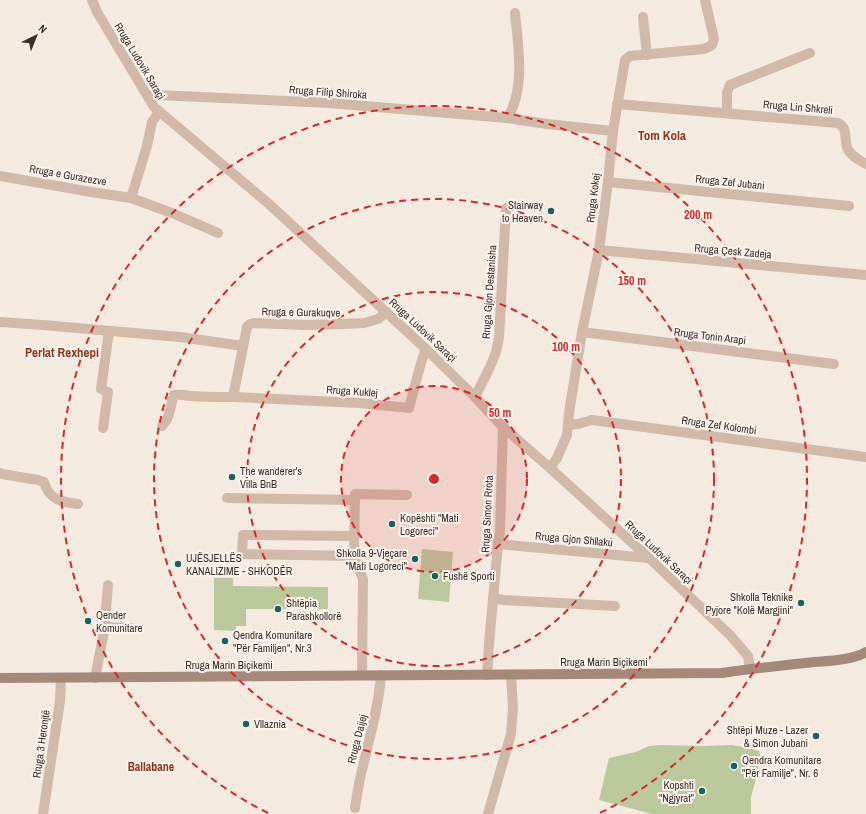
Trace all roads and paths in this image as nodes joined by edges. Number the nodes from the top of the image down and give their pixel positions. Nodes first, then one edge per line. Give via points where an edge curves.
1 (92, 0) edge
2 (705, 0) edge
3 (515, 13) dead end
4 (643, 17) dead end
5 (810, 53) dead end
6 (647, 55) junction
7 (148, 97) junction
8 (617, 104) junction
9 (159, 112) junction
10 (727, 113) junction
11 (507, 118) junction
12 (613, 131) junction
13 (866, 164) edge
14 (0, 176) edge
15 (608, 182) junction
16 (131, 198) junction
17 (849, 206) dead end
18 (506, 208) dead end
19 (218, 234) dead end
20 (599, 250) junction
21 (866, 275) edge
22 (387, 312) junction
23 (0, 322) edge
24 (109, 331) junction
25 (582, 332) junction
26 (243, 346) junction
27 (426, 349) junction
28 (834, 364) dead end
29 (232, 396) junction
30 (475, 397) junction
31 (568, 425) junction
32 (162, 426) dead end
33 (503, 427) junction
34 (104, 428) dead end
35 (866, 457) edge
36 (550, 468) junction
37 (0, 473) edge
38 (407, 495) dead end
39 (227, 498) dead end
40 (355, 500) junction
41 (78, 504) dead end
42 (355, 536) junction
43 (498, 544) junction
44 (354, 556) junction
45 (649, 558) junction
46 (108, 585) dead end
47 (493, 598) junction
48 (615, 606) dead end
49 (104, 627) junction
50 (131, 628) dead end
51 (866, 652) edge
52 (845, 659) junction
53 (866, 661) edge
54 (750, 669) junction
55 (381, 675) junction
56 (487, 675) junction
57 (511, 675) junction
58 (362, 676) junction
59 (0, 678) edge
60 (61, 678) junction
61 (96, 678) junction
62 (355, 808) dead end
63 (43, 814) edge
64 (488, 814) edge

1 - 7 street, Rruga Ludovik Saraçi
2 - 6 street, Rruga Kokej via 714,39 712,45 704,49
3 - 11 street via 518,87 512,111
4 - 6 street
5 - 10 street via 730,85 727,92
6 - 8 street, Rruga Kokej via 630,56 625,60
7 - 9 street, Rruga Ludovik Saraçi
7 - 11 street, Rruga Filip Shiroka via 157,95 329,103
8 - 10 street, Rruga Lin Shkreli
8 - 12 street, Rruga Kokej
9 - 16 street via 152,122
9 - 22 street, Rruga Ludovik Saraçi via 268,204
10 - 13 street, Rruga Lin Shkreli via 838,123 845,130 847,148 858,160
11 - 12 street, Rruga Filip Shiroka
12 - 15 street, Rruga Kokej
14 - 16 street, Rruga e Gurazezve
15 - 17 street, Rruga Zef Jubani
15 - 20 street, Rruga Kokej
16 - 19 street, Rruga e Gurazezve
18 - 30 street, Rruga Gjon Destanisha via 499,338 493,360
20 - 21 street, Rruga Çesk Zadeja
20 - 25 street, Rruga Kokej
22 - 26 street, Rruga e Gurakuqve via 378,319 364,323 254,323 247,327
22 - 27 street, Rruga Ludovik Saraçi
23 - 24 street
24 - 26 street
24 - 34 street via 101,389 108,392
25 - 28 street, Rruga Tonin Arapi
25 - 31 street, Rruga Kokej
26 - 29 street
27 - 29 street, Rruga Kuklej via 409,408
27 - 30 street, Rruga Ludovik Saraçi
29 - 32 street, Rruga Kuklej via 174,395 169,415
30 - 33 street, Rruga Ludovik Saraçi
31 - 35 street, Rruga Zef Kolombi via 592,420
31 - 36 street, Rruga Kokej via 562,450
33 - 36 street, Rruga Ludovik Saraçi
33 - 43 street, Rruga Simon Rrota
36 - 45 street, Rruga Ludovik Saraçi
37 - 41 street via 44,482 52,496 64,502
38 - 40 street via 355,494
39 - 40 street
40 - 42 street
42 - 44 street
42 - 44 street via 243,534 242,554
43 - 45 street, Rruga Gjon Shllaku
43 - 47 street, Rruga Simon Rrota
44 - 58 street via 363,579
45 - 54 street, Rruga Ludovik Saraçi via 730,635 748,656
46 - 49 street
47 - 48 street
47 - 56 street, Rruga Simon Rrota
49 - 50 street
49 - 61 street
51 - 52 main road, Rruga Marin Biçikemi
52 - 53 main road, Rruga Marin Biçikemi
52 - 54 main road, Rruga Marin Biçikemi
54 - 57 main road, Rruga Marin Biçikemi via 722,673
55 - 56 main road, Rruga Marin Biçikemi
55 - 58 main road, Rruga Marin Biçikemi
55 - 62 street, Rruga Daijej via 378,705 362,767
56 - 57 main road, Rruga Marin Biçikemi
57 - 64 street via 511,734
58 - 61 main road, Rruga Marin Biçikemi
59 - 60 main road, Rruga Marin Biçikemi
60 - 61 main road, Rruga Marin Biçikemi
60 - 63 street, Rruga 3 Heronjtë via 60,701

